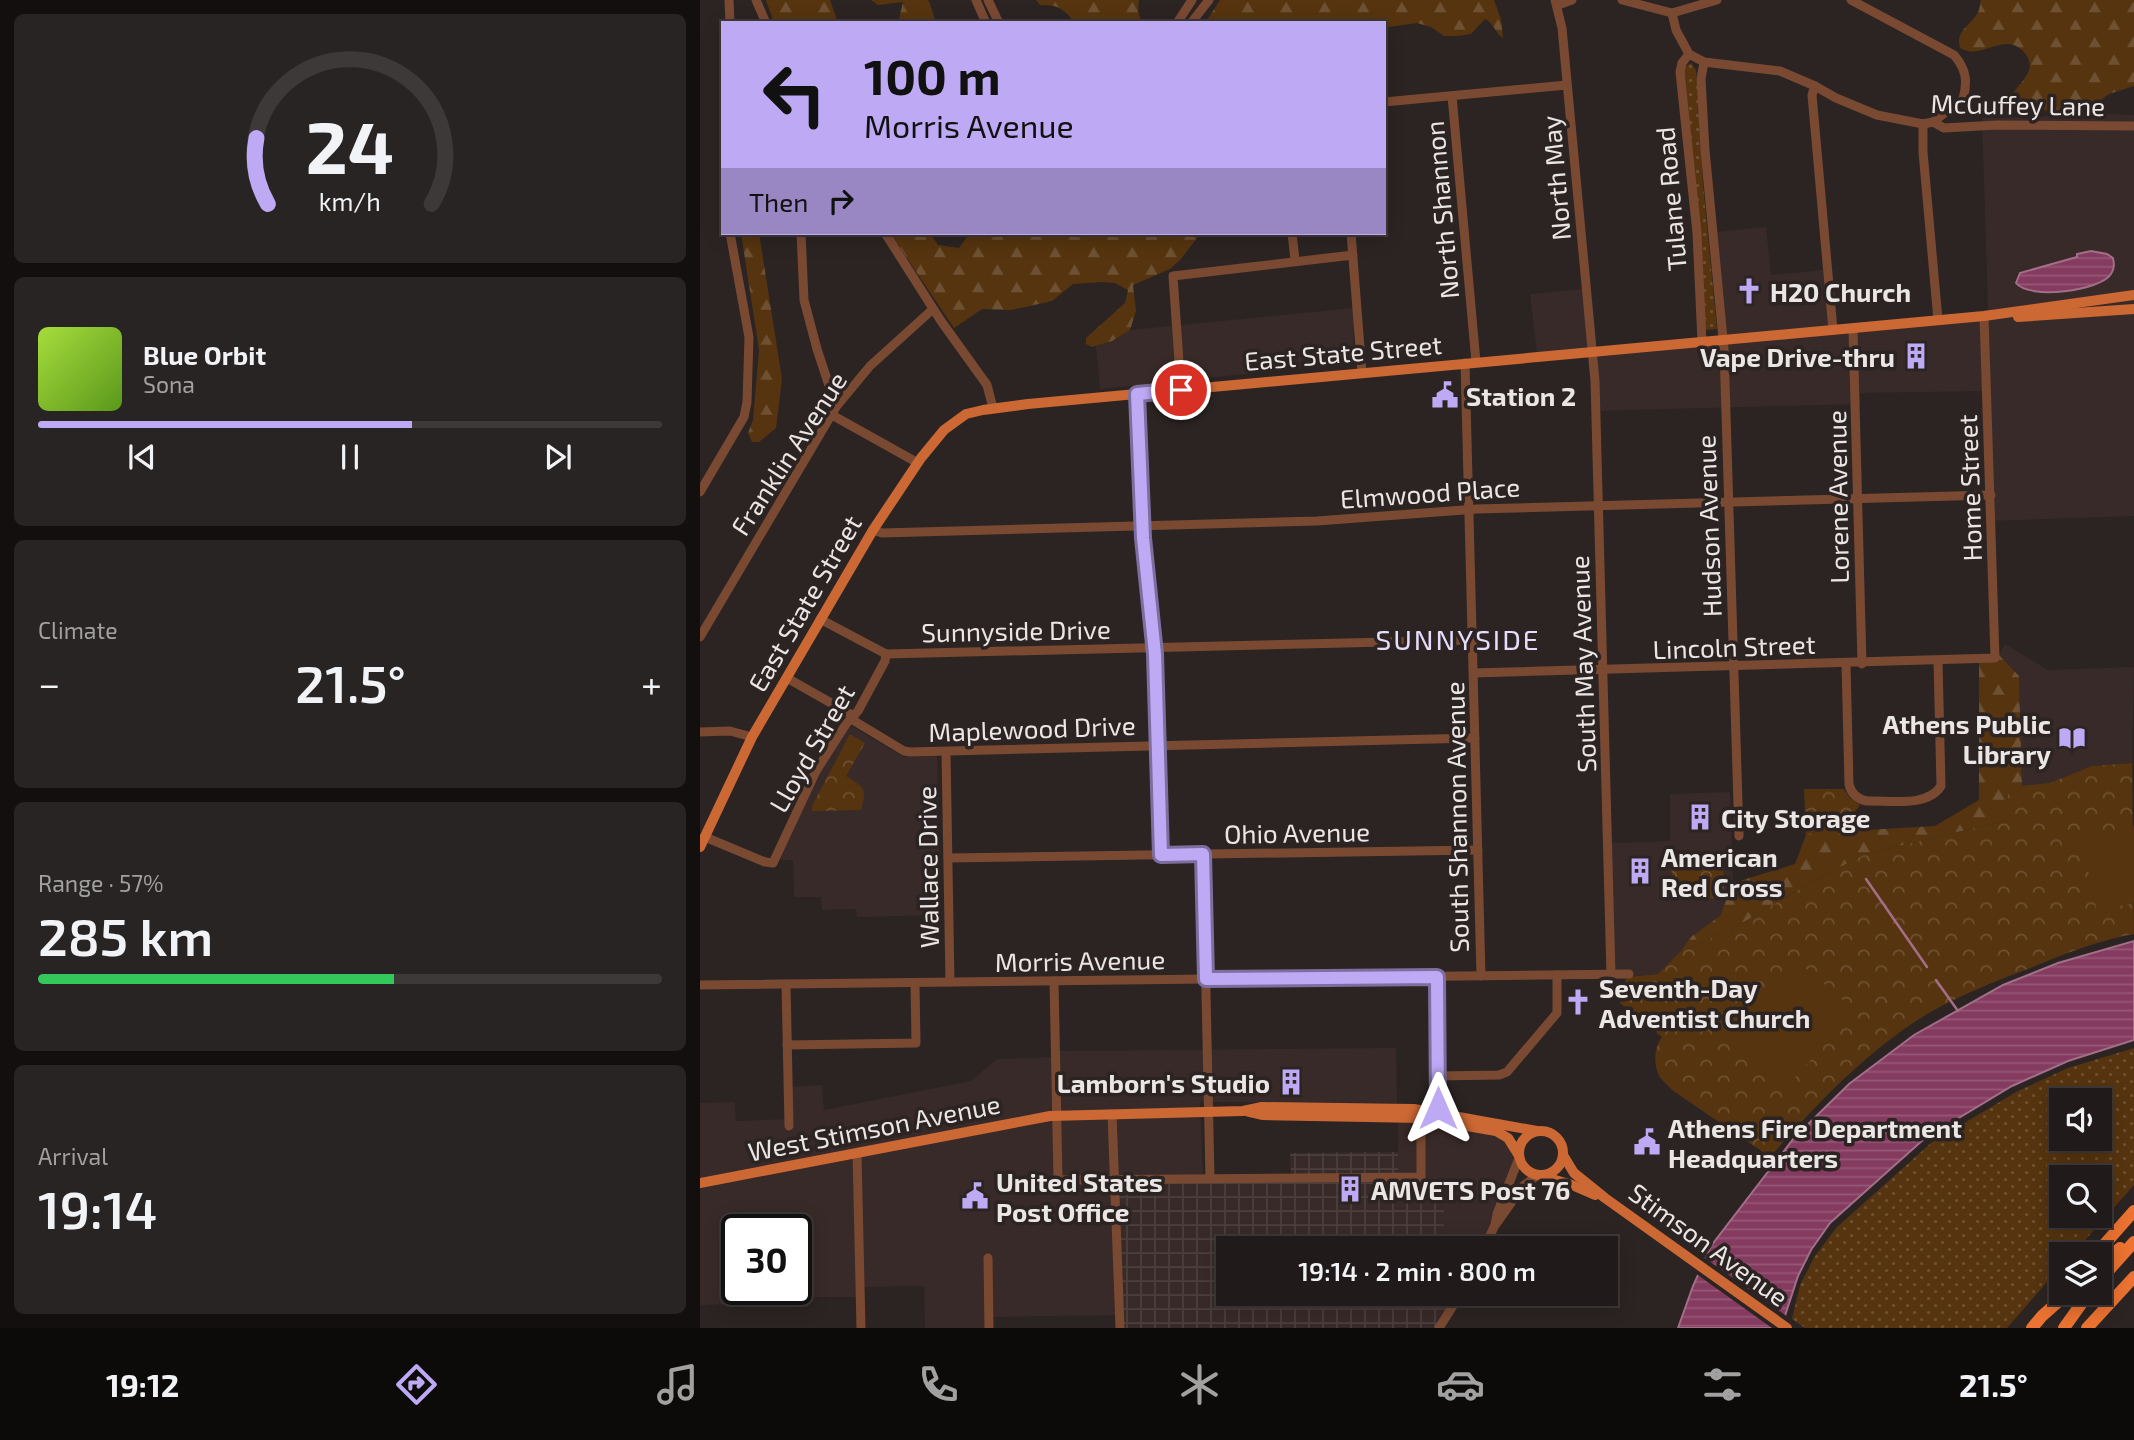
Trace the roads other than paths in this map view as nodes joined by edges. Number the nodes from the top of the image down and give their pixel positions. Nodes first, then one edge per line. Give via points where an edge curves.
1 (729, 0) edge
2 (756, 0) edge
3 (976, 0) edge
4 (988, 0) edge
5 (1192, 0) edge
6 (1209, 0) edge
7 (1572, 0) edge
8 (1622, 0) edge
9 (1717, 0) edge
10 (1851, 0) edge
11 (1556, 3) edge
12 (1672, 13) junction
13 (730, 21) edge
14 (765, 21) edge
15 (985, 21) edge
16 (998, 21) edge
17 (1178, 21) edge
18 (1193, 21) edge
19 (1689, 54) junction
20 (1704, 62) junction
21 (1567, 85) junction
22 (1815, 86) junction
23 (1452, 96) junction
24 (1386, 102) edge
25 (1928, 123) junction
26 (2134, 126) edge
27 (730, 235) edge
28 (801, 235) edge
29 (886, 235) edge
30 (1292, 235) edge
31 (1351, 235) edge
32 (1353, 255) junction
33 (1295, 260) junction
34 (2134, 295) edge
35 (933, 309) junction
36 (2134, 309) edge
37 (1984, 317) junction
38 (1938, 320) junction
39 (1853, 329) junction
40 (1833, 330) junction
41 (1723, 341) junction
42 (1702, 342) junction
43 (1592, 352) junction
44 (1470, 363) junction
45 (1362, 373) junction
46 (1181, 390) junction
47 (1137, 394) junction
48 (993, 408) junction
49 (834, 411) junction
50 (918, 463) junction
51 (700, 492) edge
52 (1990, 495) junction
53 (1858, 499) junction
54 (1729, 502) junction
55 (1599, 506) junction
56 (1469, 509) junction
57 (1142, 527) junction
58 (873, 530) junction
59 (820, 620) junction
60 (700, 637) edge
61 (1473, 640) junction
62 (1154, 648) junction
63 (886, 654) junction
64 (1996, 658) joint
65 (1938, 661) junction
66 (1846, 664) junction
67 (1862, 664) junction
68 (1734, 667) junction
69 (1603, 671) junction
70 (1474, 673) junction
71 (787, 678) junction
72 (853, 717) junction
73 (700, 732) edge
74 (752, 737) junction
75 (1475, 738) junction
76 (1158, 746) junction
77 (946, 752) junction
78 (1739, 836) dead end
79 (702, 842) edge
80 (1478, 850) junction
81 (1203, 854) junction
82 (1161, 855) junction
83 (948, 858) junction
84 (1629, 974) dead end
85 (1557, 975) junction
86 (1611, 975) junction
87 (1481, 976) junction
88 (1437, 977) junction
89 (1206, 979) junction
90 (1054, 981) junction
91 (950, 982) junction
92 (915, 983) junction
93 (786, 984) junction
94 (700, 985) edge
95 (787, 1045) junction
96 (1438, 1076) junction
97 (1209, 1111) junction
98 (1243, 1111) junction
99 (1438, 1112) junction
100 (1112, 1114) junction
101 (1056, 1115) junction
102 (1421, 1118) junction
103 (789, 1126) dead end
104 (1537, 1131) junction
105 (857, 1153) junction
106 (1563, 1155) junction
107 (1519, 1156) junction
108 (1540, 1175) junction
109 (1210, 1178) junction
110 (1115, 1180) junction
111 (700, 1183) edge
112 (1605, 1198) junction
113 (2134, 1212) edge
114 (1495, 1225) junction
115 (1490, 1236) edge
116 (2134, 1237) edge
117 (2107, 1242) edge
118 (2134, 1242) edge
119 (2112, 1255) edge
120 (988, 1258) dead end
121 (2112, 1267) edge
122 (2134, 1277) edge
123 (2051, 1305) edge
124 (2054, 1305) edge
125 (2080, 1305) edge
126 (1453, 1306) edge
127 (2042, 1316) junction
128 (861, 1328) edge
129 (989, 1328) edge
130 (1120, 1328) edge
131 (1439, 1328) edge
132 (1787, 1328) edge
133 (2032, 1328) edge
134 (2064, 1328) edge
135 (2087, 1328) edge

1 - 13 street
2 - 14 street
3 - 15 street
4 - 16 street
5 - 17 street
6 - 18 street
7 - 11 street
8 - 12 street
9 - 12 street
10 - 25 street via 1954,55 1962,65 1966,78 1963,99
11 - 21 street, North May
12 - 19 street
19 - 20 street
19 - 42 street, Tulane Road via 1680,72 1697,233
20 - 22 street, McGuffey Lane via 1780,71
20 - 41 street, Tulane Road via 1705,150
21 - 23 street
21 - 43 street, North May
22 - 25 street, McGuffey Lane via 1862,110
22 - 40 street via 1812,95
23 - 24 street
23 - 44 street, North Shannon
25 - 26 street, McGuffey Lane via 1944,128
25 - 38 street via 1923,152
27 - 51 street via 748,327 747,402 741,422
28 - 49 street via 804,300
29 - 35 street
30 - 33 street
31 - 32 street
32 - 33 street
32 - 45 street
33 - 46 street via 1173,276
34 - 37 main road, East State Street
35 - 48 street via 987,385
35 - 49 street, Franklin Avenue via 870,366
36 - 37 main road, East State Street
37 - 38 main road, East State Street
37 - 52 street, Home Street
38 - 39 main road, East State Street
39 - 40 main road, East State Street
39 - 53 street, Lorene Avenue
40 - 41 main road, East State Street
41 - 42 main road, East State Street
41 - 54 street, Hudson Avenue
42 - 43 main road, East State Street
43 - 44 main road, East State Street
43 - 55 street, South May Avenue
44 - 45 main road, East State Street
44 - 56 street, South Shannon Avenue
45 - 46 main road, East State Street
46 - 47 main road, East State Street
47 - 48 main road, East State Street
47 - 57 street
48 - 50 main road, East State Street via 953,422
49 - 50 street
49 - 60 street, Franklin Avenue
50 - 58 main road, East State Street
52 - 53 street, Elmwood Place
52 - 64 street, Home Street
53 - 54 street, Elmwood Place
53 - 67 street, Lorene Avenue
54 - 55 street, Elmwood Place
54 - 68 street, Hudson Avenue
55 - 56 street, Elmwood Place
55 - 69 street, South May Avenue
56 - 57 street, Elmwood Place via 1317,521
56 - 61 street, South Shannon Avenue
57 - 58 street, Elmwood Place
57 - 62 street
58 - 59 main road, East State Street
59 - 63 street, Sunnyside Drive
59 - 71 main road, East State Street
61 - 62 street, Sunnyside Drive
61 - 70 street, South Shannon Avenue
62 - 63 street, Sunnyside Drive
62 - 76 street
63 - 72 street, Lloyd Street
64 - 65 street, Lincoln Street
65 - 66 street via 1941,786 1934,795 1921,799 1867,801 1851,791 1849,784
65 - 67 street, Lincoln Street
66 - 67 street, Lincoln Street
66 - 68 street, Lincoln Street
68 - 69 street, Lincoln Street
68 - 78 street, Hudson Avenue
69 - 70 street, Lincoln Street
69 - 86 street, South May Avenue
70 - 75 street, South Shannon Avenue
71 - 72 street, Maplewood Drive
71 - 74 main road, East State Street
72 - 77 street, Maplewood Drive via 904,751
72 - 79 street, Lloyd Street via 816,771 773,863
73 - 74 street
74 - 79 main road, East State Street
75 - 76 street, Maplewood Drive
75 - 80 street, South Shannon Avenue
76 - 77 street, Maplewood Drive
76 - 82 street
77 - 83 street, Wallace Drive
80 - 81 street, Ohio Avenue
80 - 87 street, South Shannon Avenue
81 - 82 street, Ohio Avenue
81 - 89 street
82 - 83 street, Ohio Avenue
83 - 91 street, Wallace Drive
84 - 86 street, Morris Avenue
85 - 86 street, Morris Avenue
85 - 87 street, Morris Avenue
85 - 96 street via 1557,1013 1507,1072
87 - 88 street, Morris Avenue
88 - 89 street, Morris Avenue
88 - 96 street
89 - 90 street, Morris Avenue
89 - 97 street
90 - 91 street, Morris Avenue
90 - 101 street
91 - 92 street, Morris Avenue
92 - 93 street, Morris Avenue
92 - 95 street via 916,1043
93 - 94 street, Morris Avenue
93 - 95 street
95 - 103 street
96 - 99 street
97 - 98 main road, West Stimson Avenue
97 - 100 main road, West Stimson Avenue
97 - 109 street
98 - 99 main road via 1363,1107
98 - 102 main road
99 - 104 main road
100 - 101 main road, West Stimson Avenue
100 - 110 street
101 - 105 main road, West Stimson Avenue
101 - 110 street via 1058,1180
102 - 107 main road via 1496,1131 1508,1138
102 - 109 street via 1421,1177
104 - 106 main road via 1556,1136
104 - 107 main road via 1524,1138
105 - 111 main road, West Stimson Avenue
105 - 128 street
106 - 108 main road via 1557,1169
106 - 112 main road, Stimson Avenue via 1574,1173
107 - 108 main road via 1525,1169
107 - 114 street
108 - 112 main road, Stimson Avenue
108 - 114 street via 1523,1185
109 - 110 street
110 - 130 street
112 - 132 main road, Stimson Avenue
113 - 117 highway
114 - 115 street
116 - 119 highway
118 - 121 highway
120 - 129 street
122 - 135 highway
123 - 127 highway
124 - 127 highway
125 - 134 highway
126 - 131 street
127 - 133 highway

